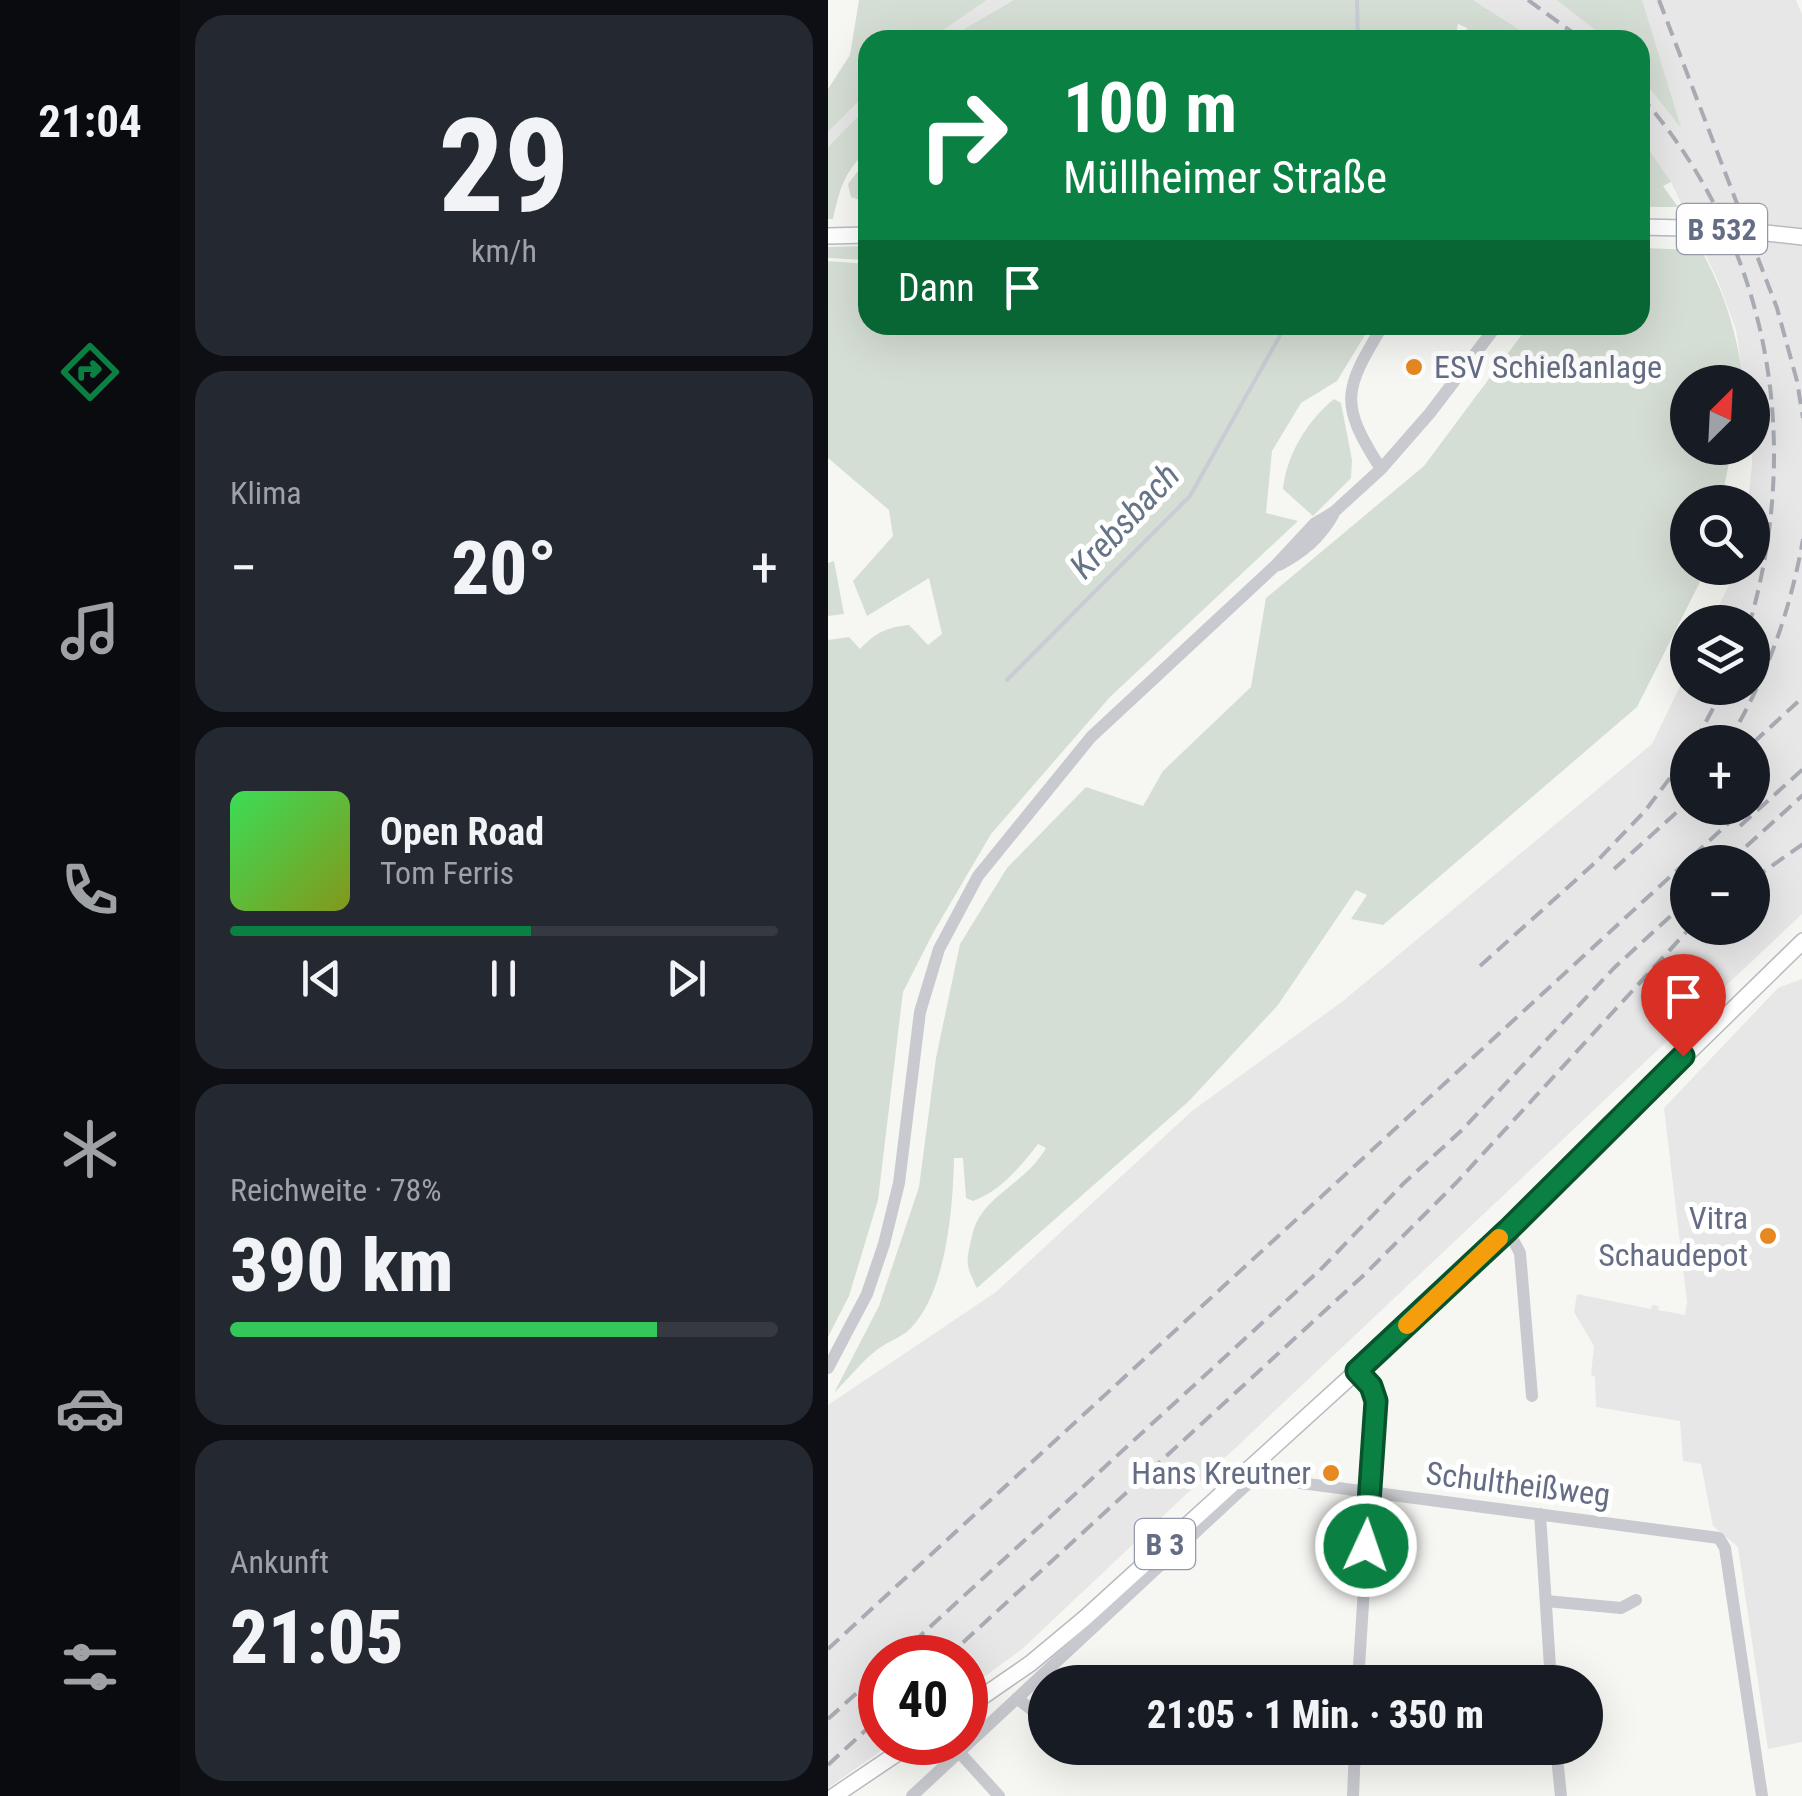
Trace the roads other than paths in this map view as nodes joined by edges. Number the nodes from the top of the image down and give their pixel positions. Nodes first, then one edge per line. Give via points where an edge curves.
1 (1650, 228) edge
2 (828, 236) edge
3 (858, 236) edge
4 (1802, 237) edge
5 (1377, 335) edge
6 (1489, 335) edge
7 (1381, 469) junction
8 (1802, 941) edge
9 (1508, 1230) junction
10 (828, 1368) edge
11 (1357, 1371) junction
12 (1532, 1396) dead end
13 (1369, 1492) junction
14 (1540, 1514) junction
15 (1636, 1600) dead end
16 (1546, 1601) junction
17 (1359, 1665) edge
18 (1550, 1665) edge
19 (988, 1693) edge
20 (1017, 1698) junction
21 (1028, 1707) edge
22 (988, 1725) edge
23 (880, 1765) edge
24 (945, 1765) edge
25 (971, 1765) edge
26 (1354, 1765) edge
27 (1557, 1765) edge
28 (834, 1796) edge
29 (912, 1796) edge
30 (999, 1796) edge
31 (1352, 1796) edge
32 (1560, 1796) edge
33 (1762, 1796) edge

1 - 4 main road, B 532, bridge
2 - 3 main road
5 - 7 street via 1360,362 1352,414
6 - 7 street
7 - 10 street via 1314,524 1091,737 1000,846 952,920 920,1012 890,1225 866,1294
8 - 9 main road, B 3
9 - 11 main road, B 3
9 - 12 street via 1520,1253
11 - 13 street via 1376,1401
11 - 19 main road, B 3 via 1084,1618
13 - 14 street, Schultheißweg
13 - 17 street
13 - 20 street, Schultheißweg via 1255,1477
14 - 16 street
14 - 33 street, Schultheißweg via 1716,1536 1726,1548
15 - 16 street via 1621,1608
16 - 18 street
20 - 21 street
20 - 22 street
23 - 28 main road
24 - 29 street
25 - 30 street
26 - 31 street
27 - 32 street

